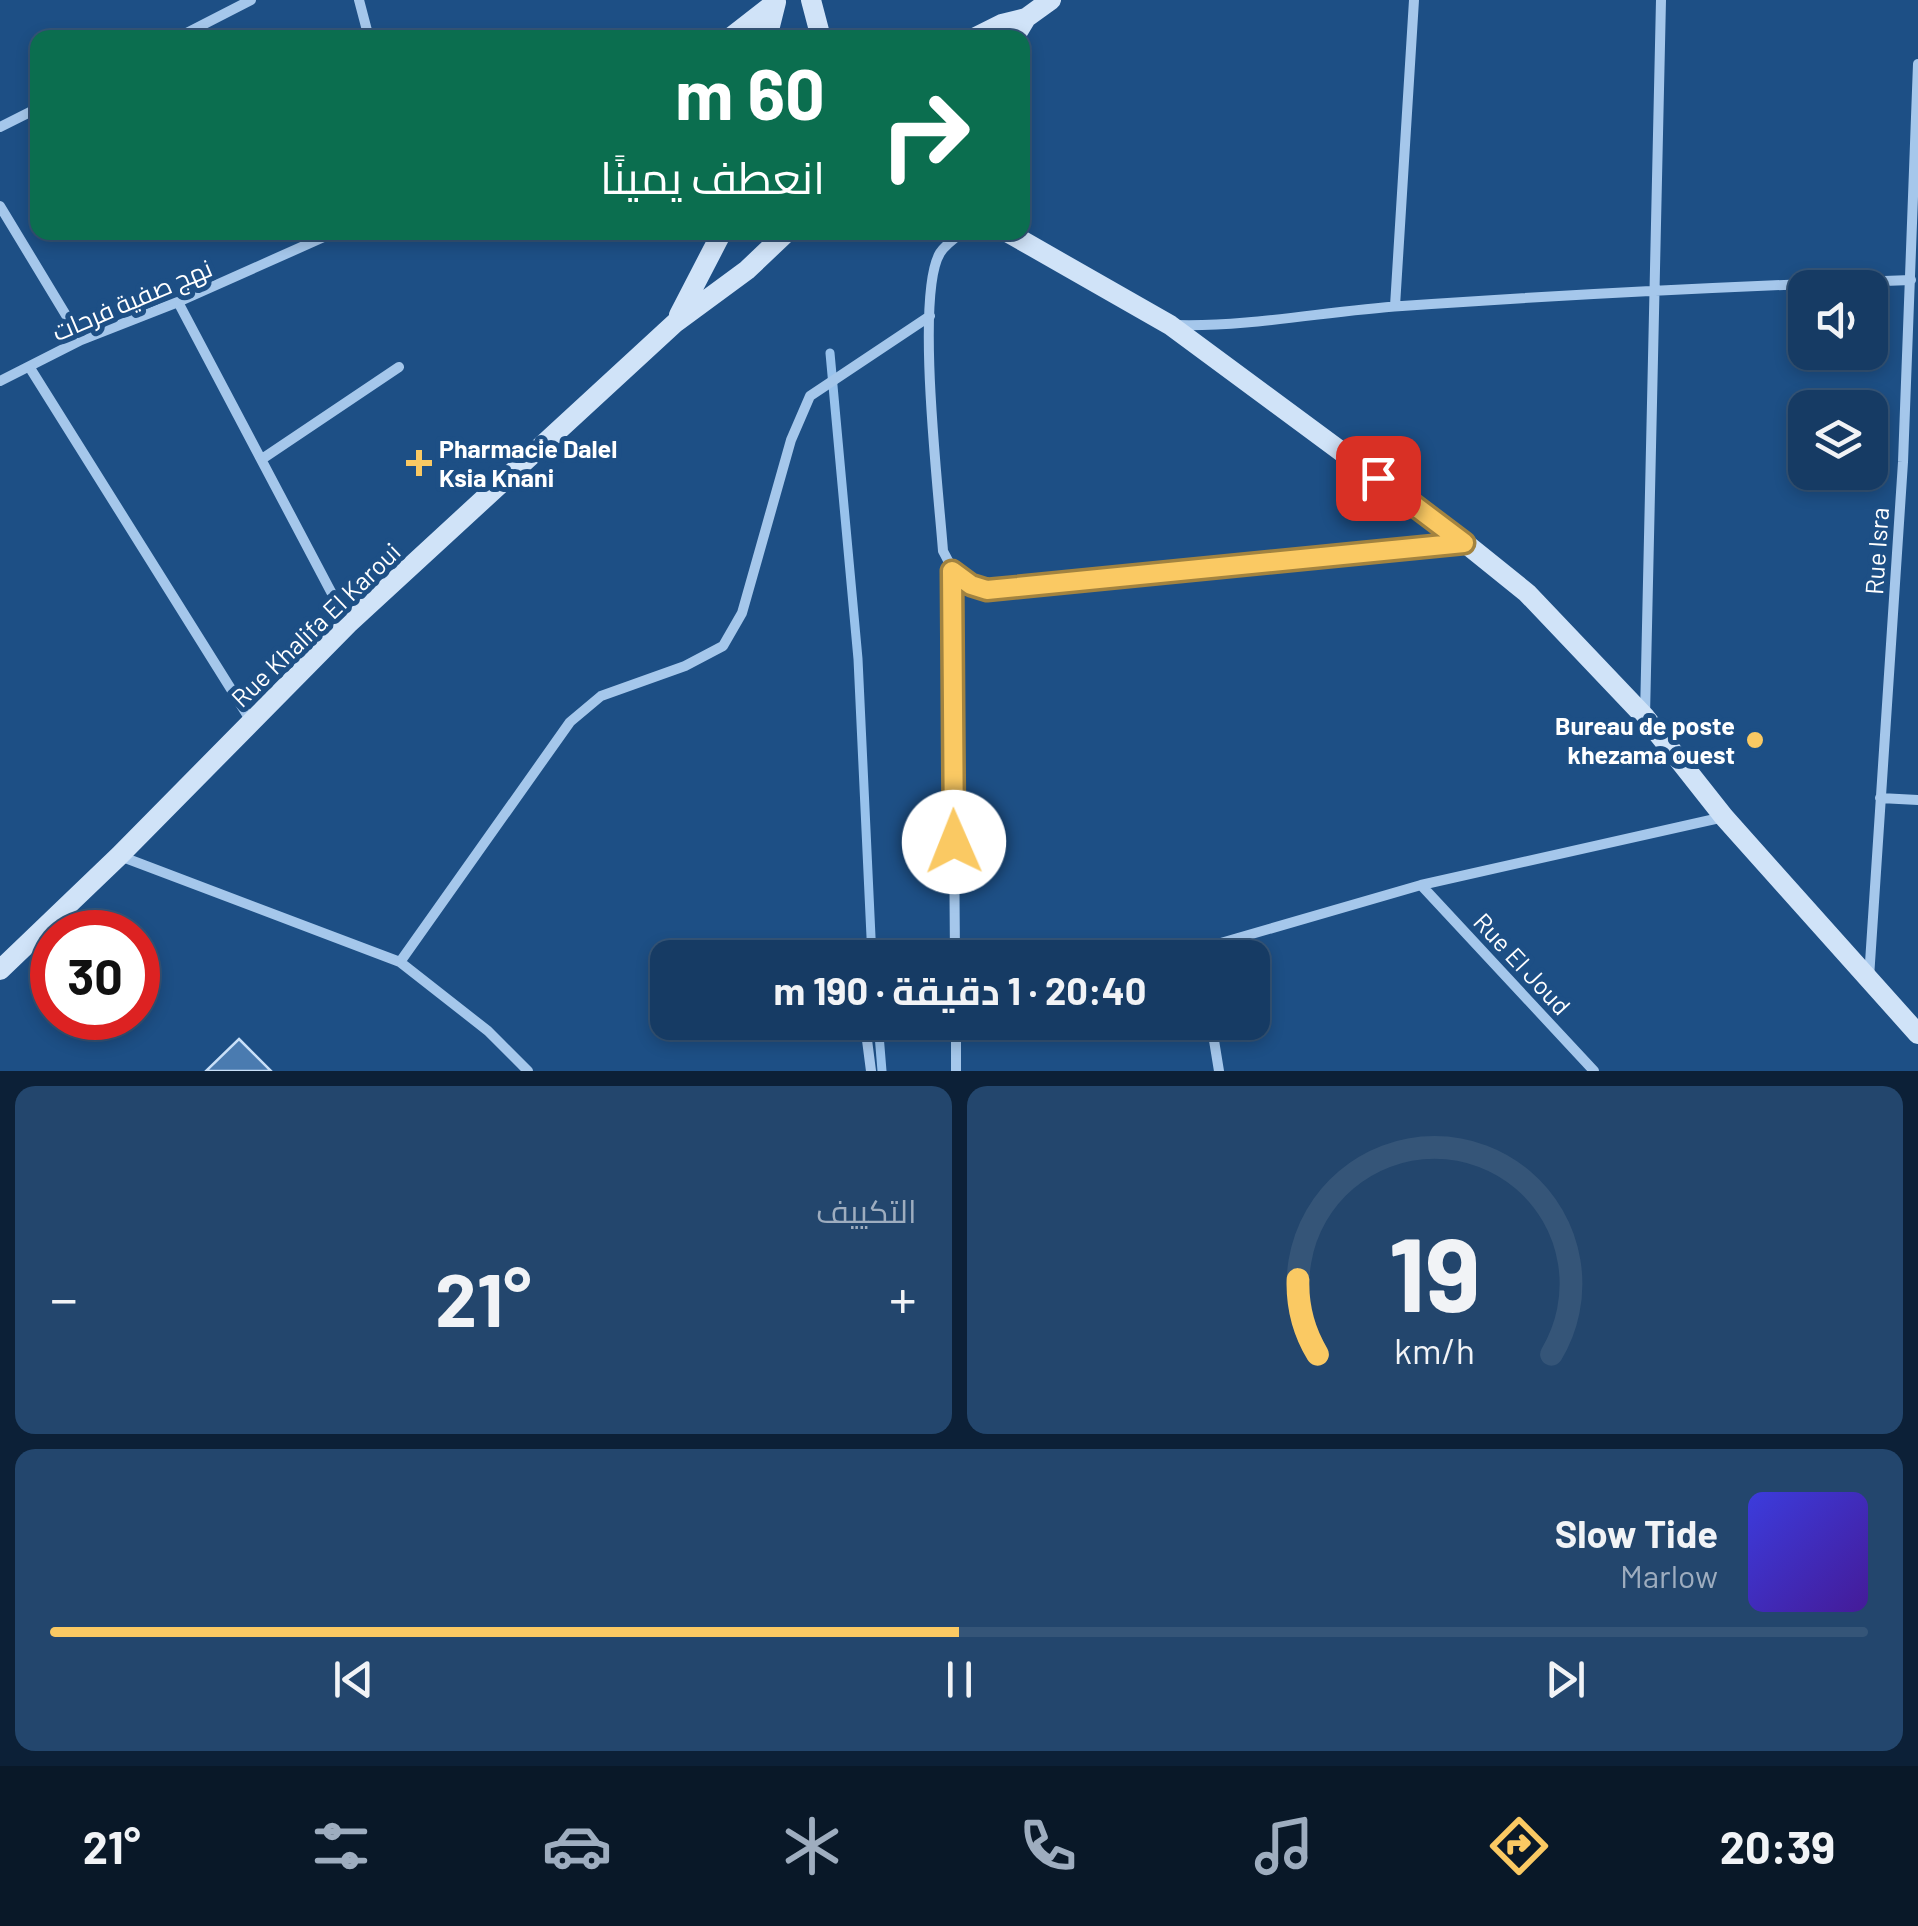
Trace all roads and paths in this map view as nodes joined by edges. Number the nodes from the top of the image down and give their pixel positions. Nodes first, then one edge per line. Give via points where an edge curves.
1 (251, 0) edge
2 (359, 0) edge
3 (811, 0) edge
4 (1051, 0) edge
5 (1414, 0) edge
6 (1661, 0) edge
7 (776, 1) edge
8 (1026, 18) junction
9 (193, 30) edge
10 (367, 30) edge
11 (740, 30) edge
12 (769, 30) edge
13 (819, 30) edge
14 (990, 30) edge
15 (1019, 30) edge
16 (1918, 64) edge
17 (30, 112) edge
18 (0, 127) edge
19 (0, 206) edge
20 (317, 240) edge
21 (718, 240) edge
22 (779, 240) edge
23 (954, 240) edge
24 (1022, 240) edge
25 (1910, 280) junction
26 (1656, 289) junction
27 (178, 302) junction
28 (1395, 306) junction
29 (930, 316) junction
30 (675, 323) junction
31 (1170, 325) junction
32 (81, 340) junction
33 (400, 367) dead end
34 (30, 368) junction
35 (0, 382) edge
36 (262, 458) junction
37 (1464, 543) junction
38 (952, 571) junction
39 (348, 624) junction
40 (1646, 716) junction
41 (252, 722) junction
42 (1880, 798) junction
43 (1918, 800) edge
44 (1724, 817) junction
45 (119, 856) junction
46 (1421, 885) junction
47 (955, 940) edge
48 (1245, 940) edge
49 (400, 962) junction
50 (0, 970) edge
51 (1869, 979) junction
52 (1918, 1034) edge
53 (867, 1040) edge
54 (956, 1040) edge
55 (1214, 1040) edge
56 (528, 1071) edge
57 (870, 1071) edge
58 (956, 1071) edge
59 (1219, 1071) edge
60 (1594, 1071) edge

1 - 9 street
2 - 10 street
3 - 13 street
4 - 8 street
5 - 28 street
6 - 26 street
7 - 11 street
7 - 12 street
8 - 14 street
8 - 15 street
16 - 25 street, Rue Isra
17 - 18 street
19 - 32 street
20 - 27 street, نهج صفية فرحات
21 - 30 street, Rue Khalifa El Karoui
22 - 30 street, Rue Khalifa El Karoui
23 - 29 street via 939,254
24 - 31 street
25 - 26 street
25 - 42 street, Rue Isra
26 - 28 street
26 - 40 street
27 - 32 street, نهج صفية فرحات
27 - 36 street
28 - 31 street via 1227,326
29 - 38 street via 943,551
29 - 49 street via 810,396 742,613 723,646 601,696 570,722
30 - 39 street, Rue Khalifa El Karoui
31 - 37 street
32 - 34 street, نهج صفية فرحات
33 - 36 street
34 - 35 street, نهج صفية فرحات
34 - 41 street
36 - 39 street
37 - 38 street via 987,590
37 - 40 street via 1527,593
38 - 47 street
39 - 41 street, Rue Khalifa El Karoui
40 - 44 street
41 - 45 street, Rue Khalifa El Karoui
42 - 43 street
42 - 51 street, Rue Isra
44 - 46 street
44 - 51 street
45 - 49 street
45 - 50 street, Rue Khalifa El Karoui
46 - 48 street
46 - 60 street, Rue El Joud
49 - 56 street via 488,1030
51 - 52 street
53 - 57 street
54 - 58 street
55 - 59 street

